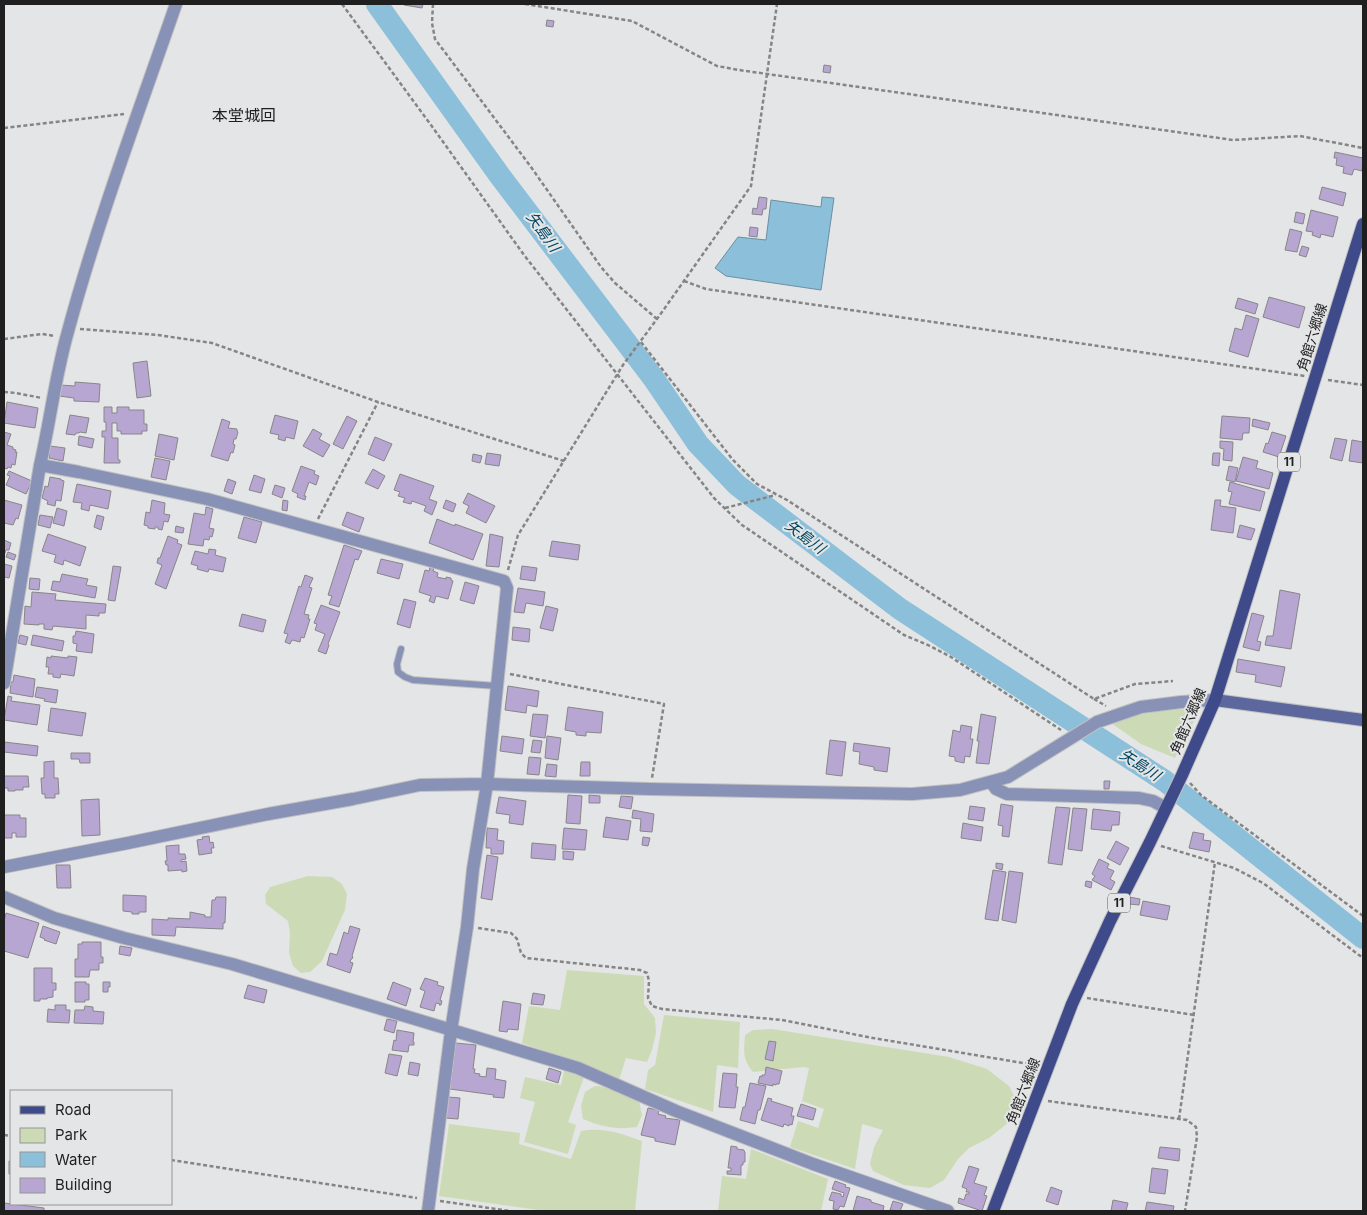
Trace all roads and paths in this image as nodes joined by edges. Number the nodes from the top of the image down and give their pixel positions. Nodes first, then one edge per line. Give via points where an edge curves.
1 (176, 4) edge
2 (342, 4) edge
3 (433, 4) edge
4 (525, 4) edge
5 (778, 4) edge
6 (768, 74) junction
7 (139, 112) junction
8 (4, 128) edge
9 (1363, 148) edge
10 (1363, 224) edge
11 (684, 281) junction
12 (658, 319) junction
13 (67, 333) junction
14 (4, 339) edge
15 (641, 342) junction
16 (617, 374) junction
17 (1315, 378) junction
18 (1363, 385) edge
19 (4, 392) edge
20 (52, 400) junction
21 (378, 402) junction
22 (564, 461) junction
23 (40, 466) junction
24 (777, 494) junction
25 (725, 509) junction
26 (313, 528) junction
27 (504, 581) junction
28 (401, 649) dead end
29 (5, 666) edge
30 (498, 672) junction
31 (1173, 681) dead end
32 (4, 683) edge
33 (497, 686) junction
34 (1214, 700) junction
35 (1363, 720) edge
36 (1074, 736) junction
37 (1180, 778) junction
38 (990, 782) junction
39 (487, 784) junction
40 (650, 788) junction
41 (1167, 805) junction
42 (1150, 842) junction
43 (1216, 862) junction
44 (4, 867) edge
45 (4, 897) edge
46 (1363, 916) edge
47 (467, 927) junction
48 (1363, 958) edge
49 (1076, 996) junction
50 (1194, 1015) junction
51 (451, 1030) junction
52 (1048, 1067) junction
53 (1036, 1099) junction
54 (1179, 1119) junction
55 (172, 1160) edge
56 (429, 1206) edge
57 (510, 1211) edge
58 (948, 1211) edge
59 (994, 1211) edge
60 (1185, 1211) edge

1 - 7 street
2 - 16 path via 524,255
3 - 12 path via 435,39 601,267
4 - 6 path via 632,21 717,66
5 - 6 path
6 - 9 path via 1233,140 1300,136
6 - 11 path via 751,186
7 - 8 path
7 - 13 street via 94,240
10 - 17 main road, 角館六郷線 / 11
11 - 12 path
11 - 17 path via 706,288
12 - 15 path
13 - 14 path
13 - 20 street
13 - 21 path via 158,335 212,343
15 - 16 path
15 - 24 path via 734,460 757,484
16 - 22 path
16 - 25 path
17 - 18 path
17 - 34 main road, 角館六郷線 / 11
19 - 20 path
20 - 23 street
21 - 22 path
21 - 26 path
22 - 27 path via 518,535
23 - 26 street via 207,499
23 - 29 street
24 - 25 path
24 - 31 path via 1094,699 1135,684
25 - 36 path via 742,525 904,635 950,657
26 - 27 street
27 - 30 street via 507,588
28 - 33 lane via 398,672 405,678
29 - 32 street
30 - 33 street
30 - 40 path via 664,704
33 - 39 street
34 - 35 street
34 - 36 street via 1141,708 1097,722
34 - 37 main road, 角館六郷線 / 11
36 - 38 street via 1008,777
37 - 41 main road, 角館六郷線 / 11
37 - 46 path
38 - 40 street via 960,790 912,794
38 - 41 street via 1007,794 1139,798
39 - 40 street
39 - 44 street via 420,785
39 - 47 street
41 - 42 main road, 角館六郷線 / 11
42 - 43 path
42 - 49 main road, 角館六郷線 / 11
43 - 48 path via 1262,883
43 - 50 path
45 - 51 street via 54,918 232,964
47 - 51 street
47 - 52 path via 511,933 517,939 520,953 526,958 640,970 647,973 648,998 652,1006 662,1009 782,1020
49 - 50 path
49 - 52 main road, 角館六郷線 / 11
50 - 54 path
51 - 56 street
51 - 58 street via 578,1068 804,1161
52 - 53 main road, 角館六郷線 / 11
53 - 54 path
53 - 59 main road, 角館六郷線 / 11
54 - 60 path via 1187,1120 1196,1128 1197,1137
55 - 56 path
56 - 57 path

